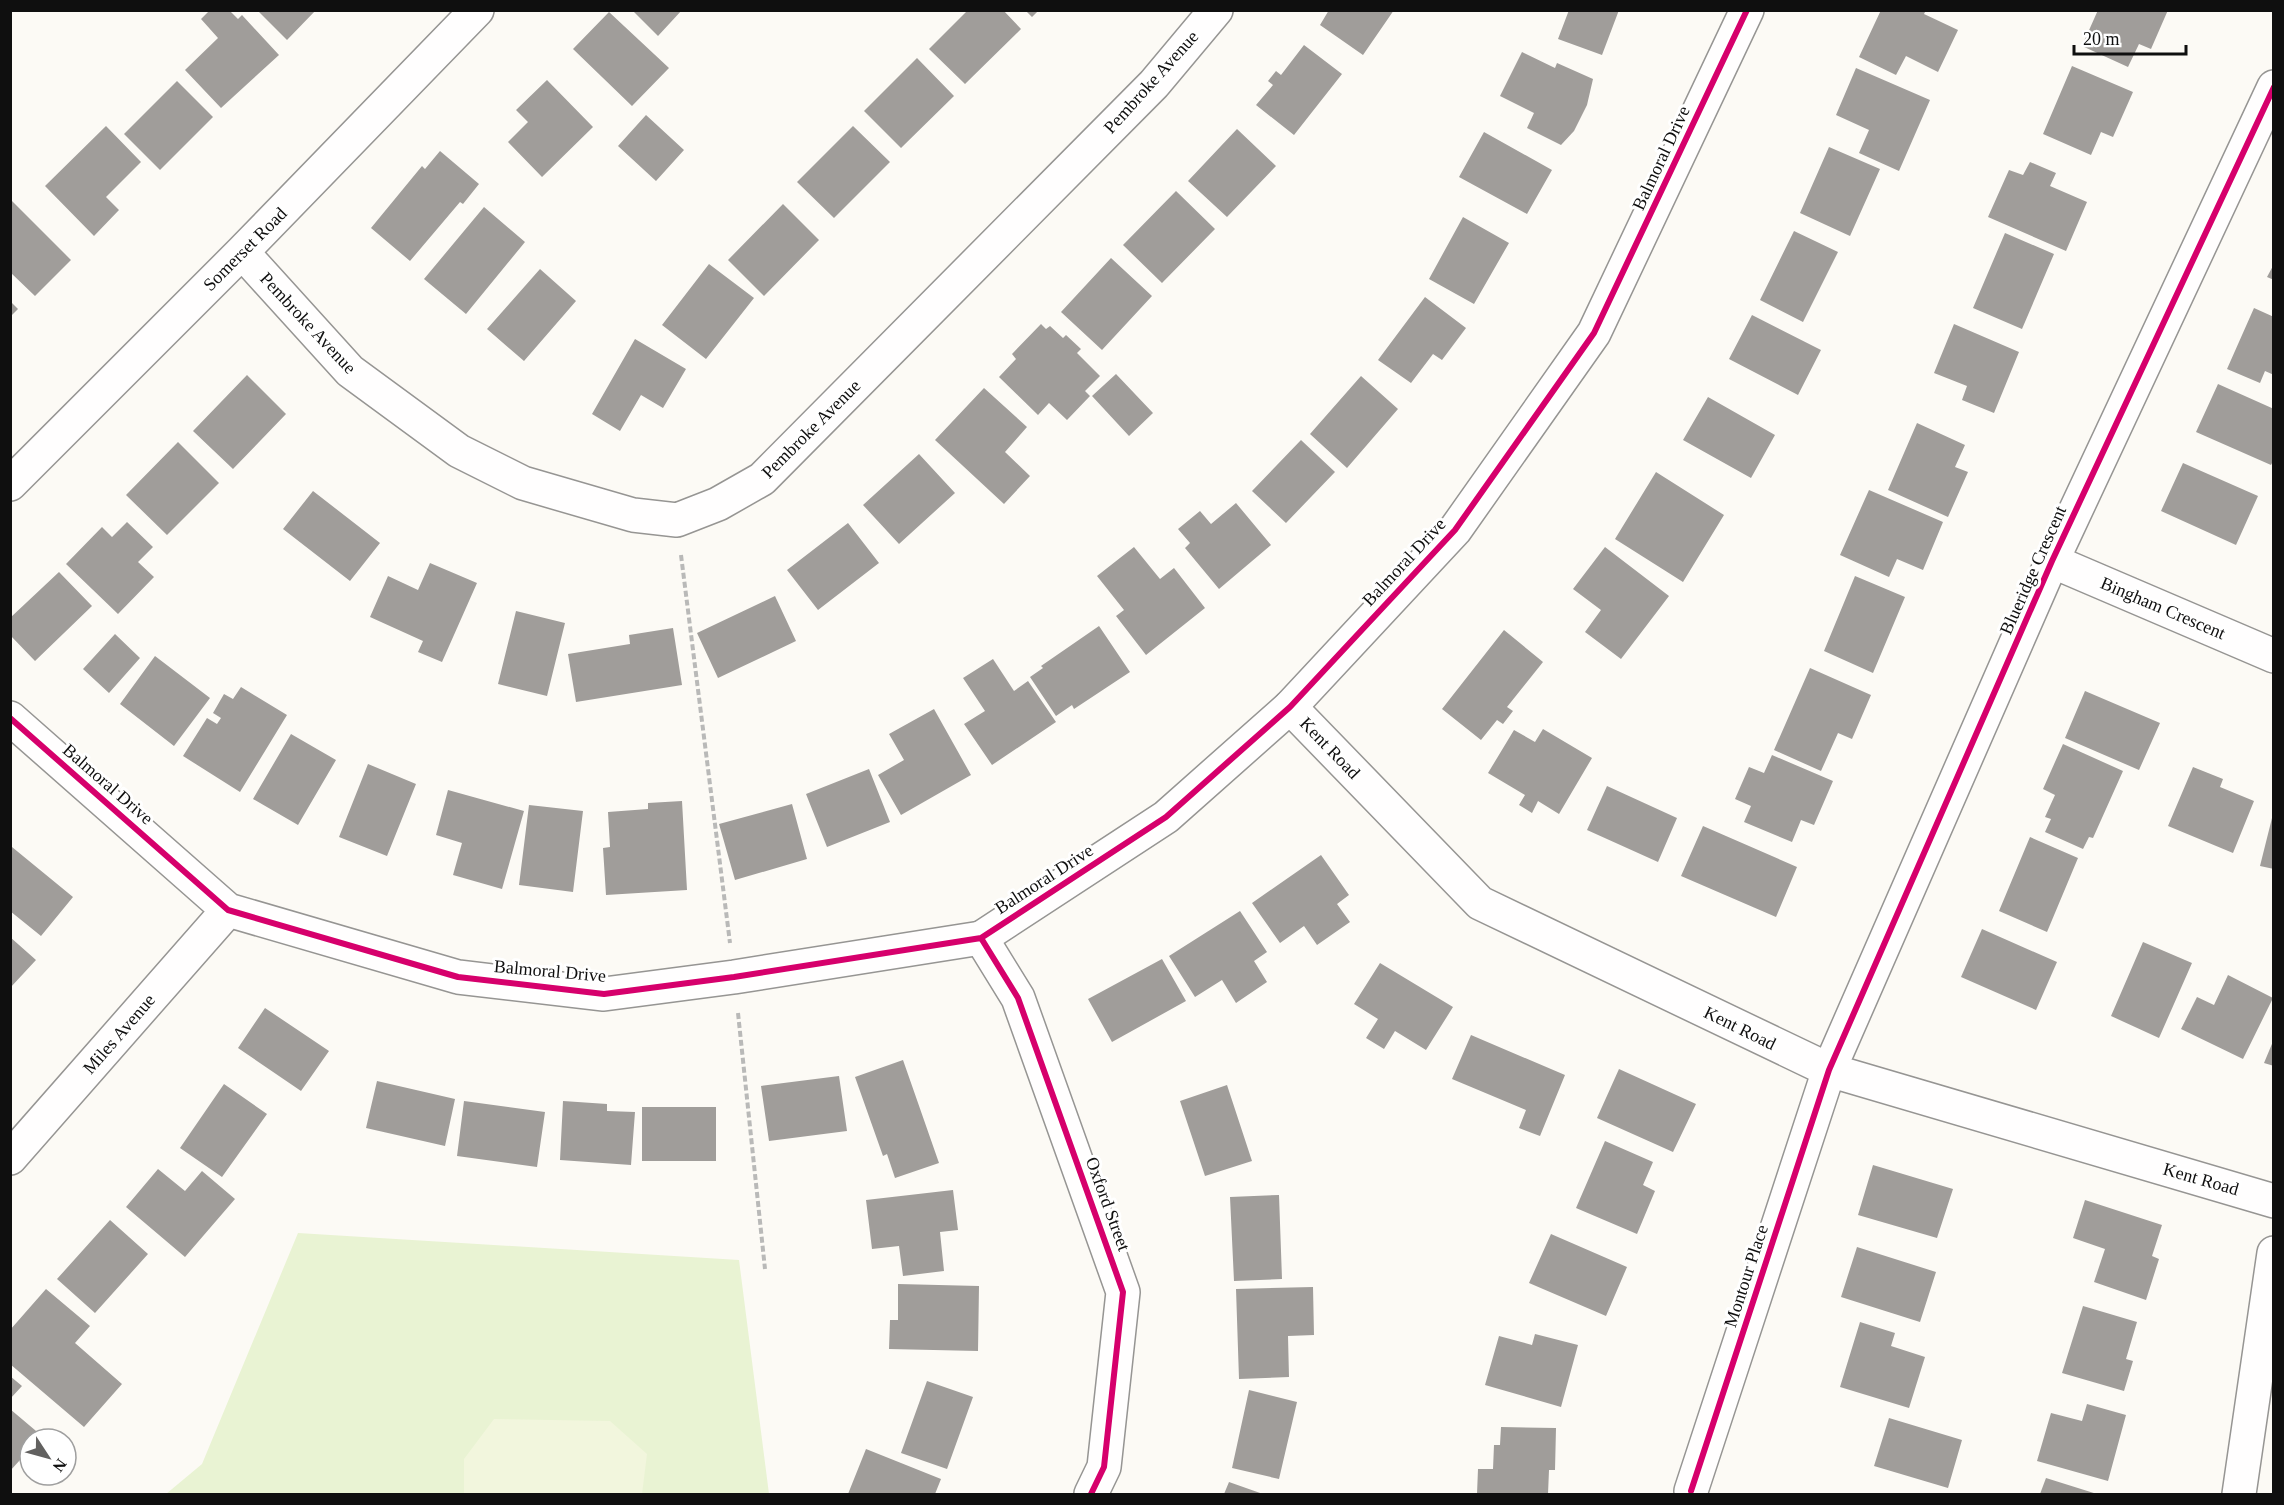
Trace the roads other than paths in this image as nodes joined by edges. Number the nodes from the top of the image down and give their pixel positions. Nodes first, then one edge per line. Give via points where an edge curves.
1 (477, 10) edge
2 (1216, 10) edge
3 (1747, 10) edge
4 (2274, 87) edge
5 (242, 252) junction
6 (10, 484) edge
7 (2052, 561) junction
8 (2274, 656) edge
9 (1290, 707) junction
10 (10, 718) edge
11 (228, 910) junction
12 (981, 938) junction
13 (1829, 1070) junction
14 (10, 1158) edge
15 (2274, 1201) edge
16 (2274, 1253) edge
17 (1691, 1491) dead end
18 (1091, 1494) edge
19 (2240, 1494) edge

1 - 5 street, Somerset Road
2 - 5 street, Pembroke Avenue via 1154,84 762,479 718,504 677,520 633,515 523,483 459,451 350,370
3 - 9 street, Balmoral Drive via 1594,333 1455,530
4 - 7 street, Blueridge Crescent
5 - 6 street, Somerset Road
7 - 8 street, Bingham Crescent
7 - 13 street, Blueridge Crescent
9 - 12 street, Balmoral Drive via 1166,818
9 - 13 street, Kent Road via 1480,903
10 - 11 street, Balmoral Drive
11 - 12 street, Balmoral Drive via 458,977 604,993
11 - 14 street, Miles Avenue
12 - 18 street, Oxford Street via 1018,998 1123,1292 1104,1467
13 - 15 street, Kent Road
13 - 17 street, Montour Place
16 - 19 street

